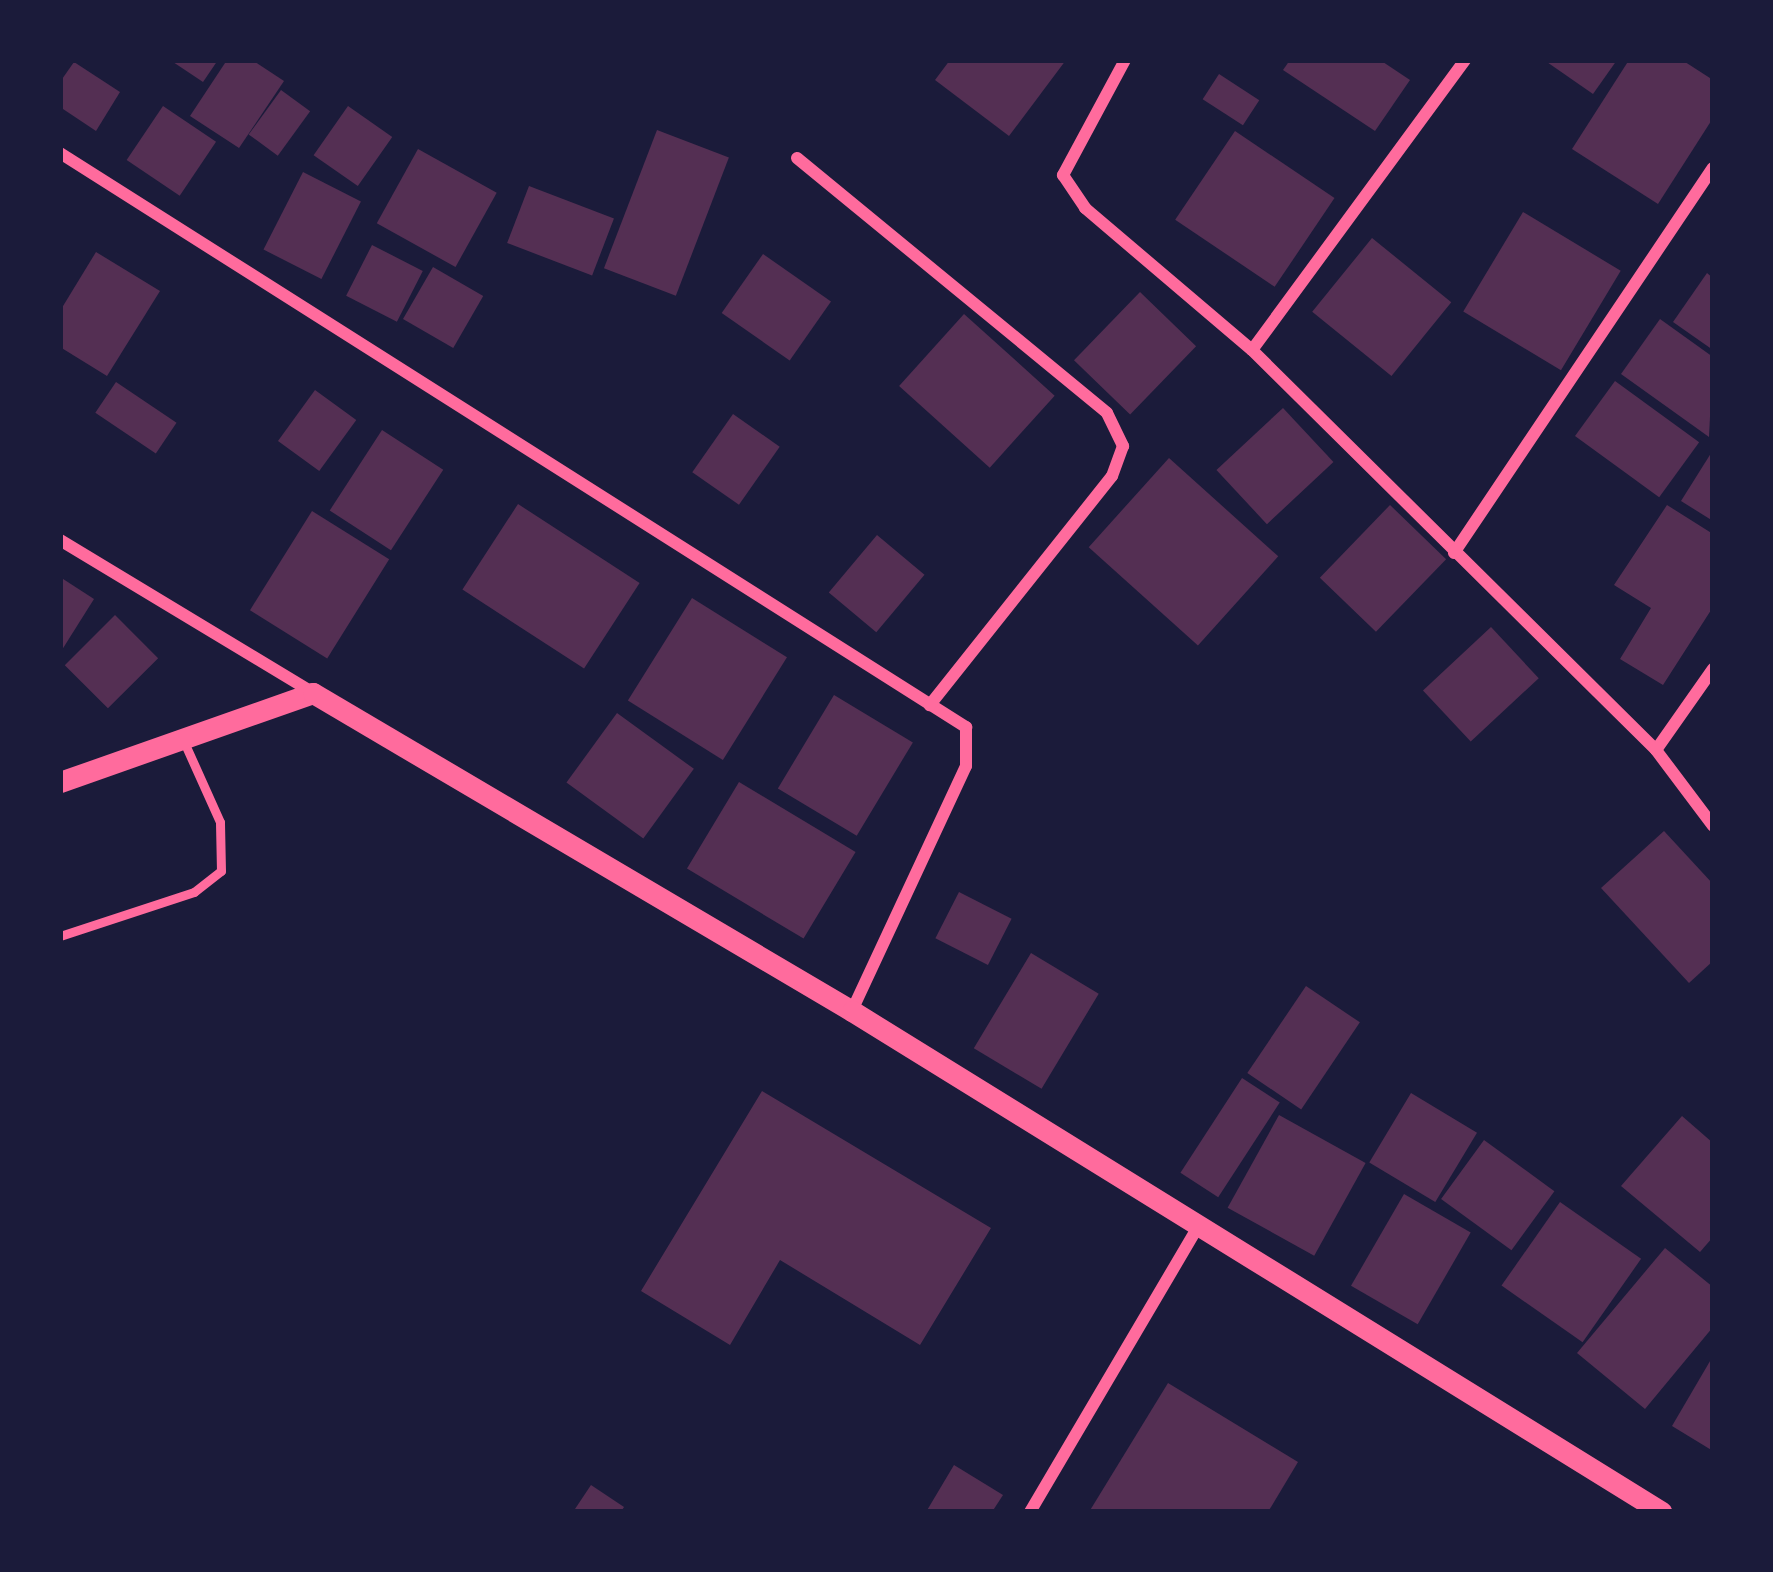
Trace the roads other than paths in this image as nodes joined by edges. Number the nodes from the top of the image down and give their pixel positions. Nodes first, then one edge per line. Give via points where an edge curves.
1 (1125, 60) edge
2 (1465, 60) edge
3 (60, 153) edge
4 (797, 158) dead end
5 (1713, 168) edge
6 (1252, 350) junction
7 (60, 540) edge
8 (1454, 553) junction
9 (1713, 669) edge
10 (313, 693) junction
11 (930, 705) junction
12 (183, 739) junction
13 (1656, 750) junction
14 (60, 782) edge
15 (1713, 826) edge
16 (60, 936) edge
17 (852, 1011) junction
18 (1198, 1227) junction
19 (1030, 1512) edge
20 (1663, 1512) edge

1 - 6 street via 1063,175 1085,208
2 - 6 street
3 - 11 street
4 - 11 street via 1107,412 1123,446 1112,476
5 - 8 street
6 - 8 street
7 - 10 street
8 - 13 street
9 - 13 street
10 - 12 street
10 - 17 street
11 - 17 street via 966,728 966,766
12 - 14 street
12 - 16 lane via 220,823 221,871 194,892
13 - 15 street
17 - 18 street
18 - 19 street
18 - 20 street

